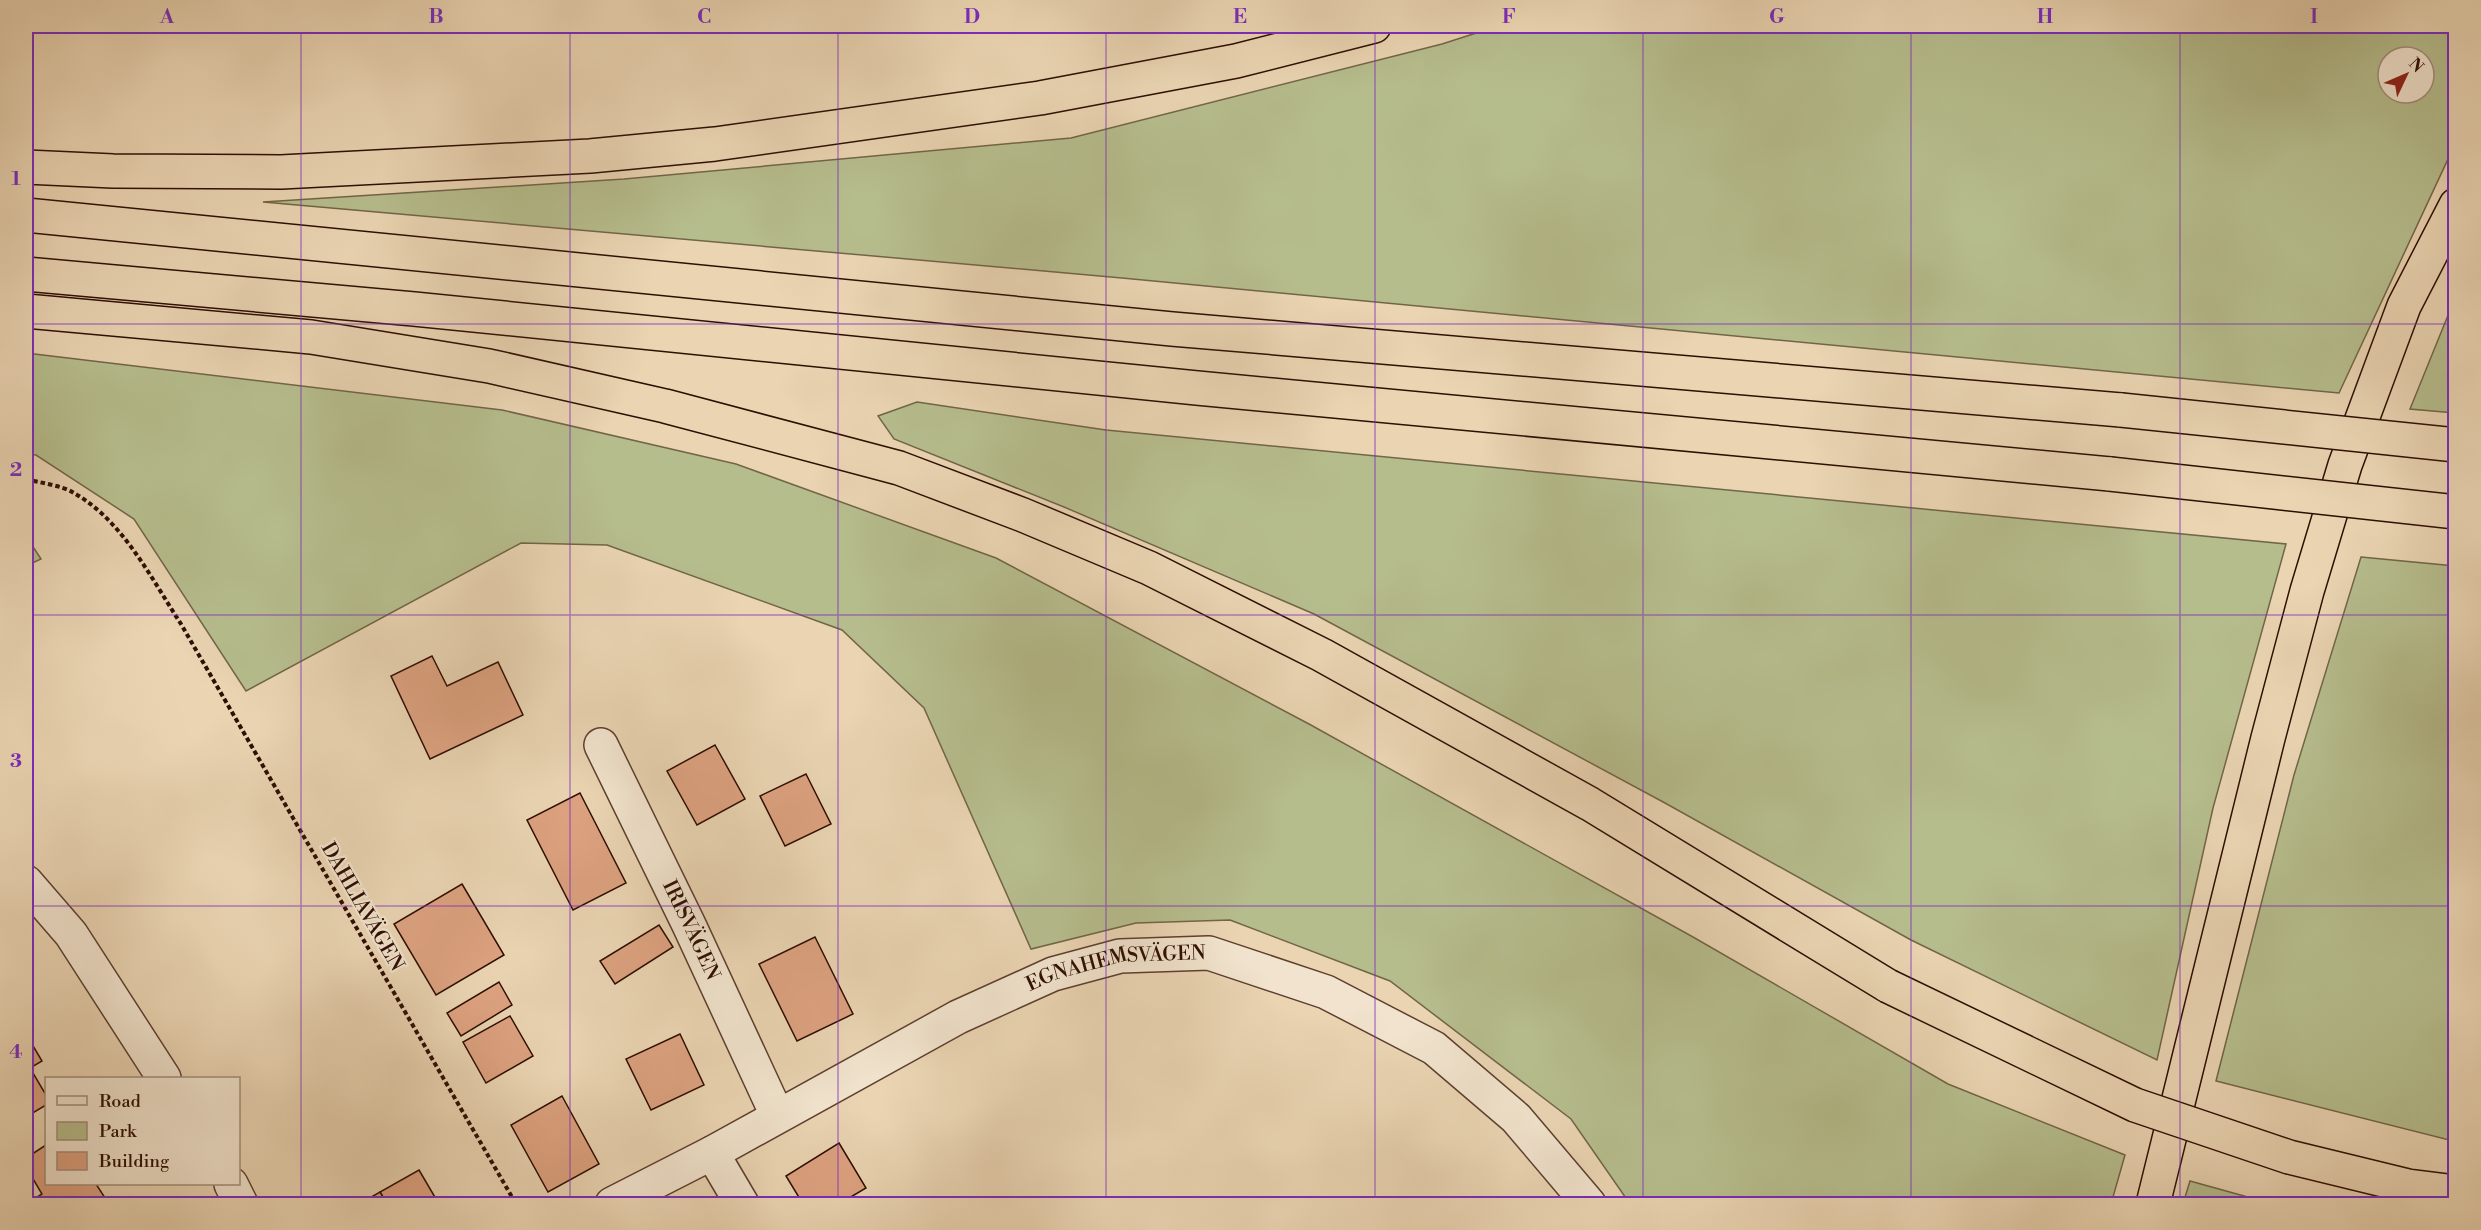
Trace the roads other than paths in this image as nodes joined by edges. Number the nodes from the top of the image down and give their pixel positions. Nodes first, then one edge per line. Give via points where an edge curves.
1 (1374, 26) edge
2 (26, 166) edge
3 (2456, 205) edge
4 (26, 214) edge
5 (26, 274) edge
6 (26, 311) edge
7 (2456, 445) edge
8 (2456, 512) edge
9 (601, 746) dead end
10 (26, 882) edge
11 (163, 1077) edge
12 (777, 1115) junction
13 (712, 1153) junction
14 (232, 1185) edge
15 (2456, 1192) edge
16 (242, 1204) edge
17 (612, 1204) edge
18 (742, 1204) edge
19 (1589, 1204) edge
20 (2153, 1204) edge

1 - 2 highway via 1236,61 1040,98 715,144 591,156 281,172
3 - 20 highway via 2404,306 2345,465 2268,738
4 - 7 highway, bridge via 1172,329 2121,410
5 - 8 highway, bridge via 2110,474
6 - 15 highway, bridge via 311,338 489,366 666,406 899,468 1149,568 1322,655 1590,804 1888,986 2134,1105 2289,1157 2408,1186
9 - 12 street, IRISVÄGEN
10 - 11 street via 71,934
12 - 13 street, EGNAHEMSVÄGEN
12 - 19 street, EGNAHEMSVÄGEN via 958,1017 1053,974 1120,956 1209,953 1326,992 1434,1048 1516,1118
13 - 17 street, EGNAHEMSVÄGEN
13 - 18 street
14 - 16 street

